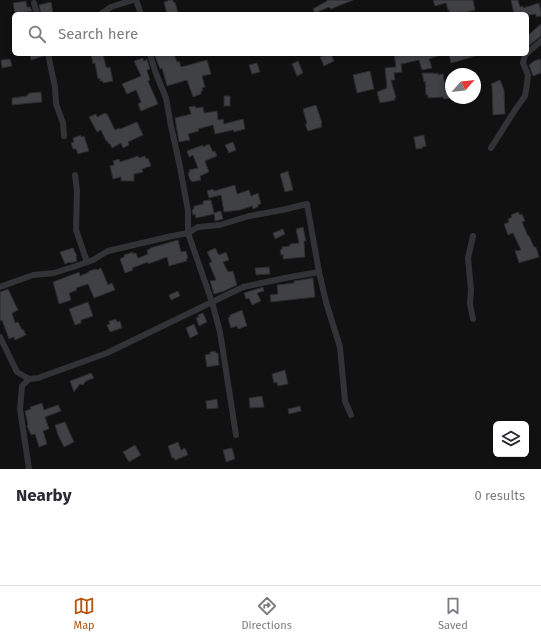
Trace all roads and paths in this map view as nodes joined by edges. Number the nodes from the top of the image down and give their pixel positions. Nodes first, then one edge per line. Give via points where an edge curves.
1 (135, 0) edge
2 (34, 3) dead end
3 (36, 12) edge
4 (104, 12) edge
5 (140, 12) edge
6 (541, 41) edge
7 (529, 52) edge
8 (48, 56) edge
9 (151, 56) edge
10 (525, 56) edge
11 (64, 136) dead end
12 (491, 148) dead end
13 (75, 175) dead end
14 (188, 233) junction
15 (473, 236) dead end
16 (87, 262) junction
17 (319, 272) junction
18 (0, 287) edge
19 (212, 302) junction
20 (473, 319) dead end
21 (0, 337) edge
22 (29, 379) junction
23 (352, 415) dead end
24 (236, 435) dead end
25 (29, 469) edge

1 - 4 street via 111,7
1 - 5 street
2 - 3 street
6 - 7 street
8 - 11 street
9 - 14 street via 166,98 188,211
10 - 12 street via 523,63 528,75 525,96
13 - 16 street via 76,230
14 - 16 street via 108,251
14 - 17 street via 198,227 220,225 248,216 307,204
14 - 19 street
15 - 20 street via 468,258
16 - 18 street via 54,273 33,275
17 - 19 street via 243,287
17 - 23 street via 340,347 346,401
19 - 22 street via 107,353
19 - 24 street via 220,332
21 - 22 street via 16,372
22 - 25 street via 22,386 20,409

